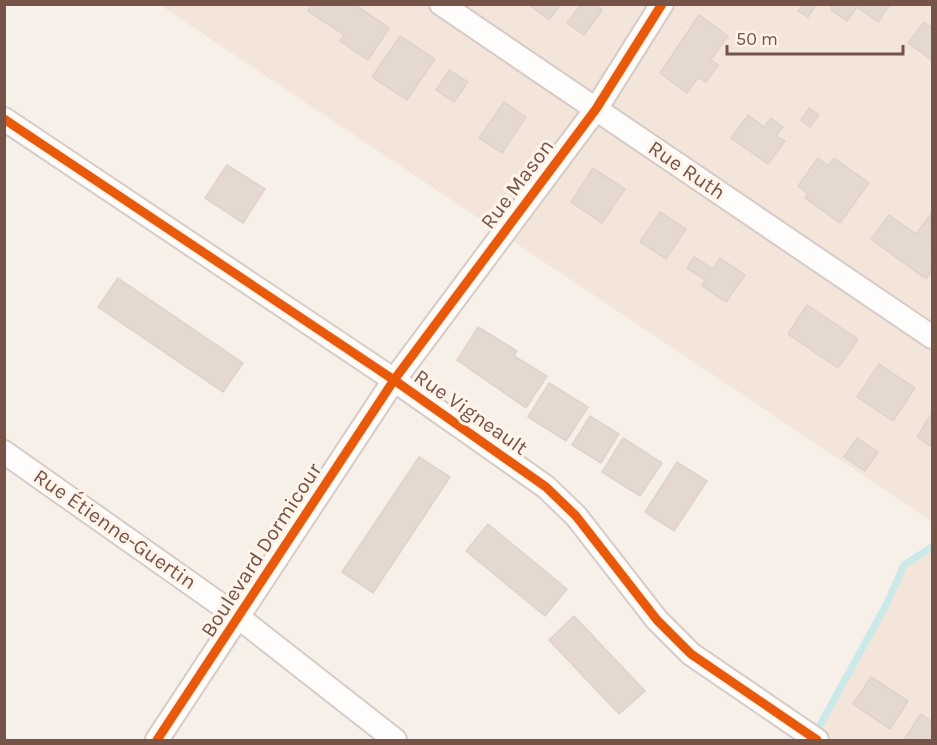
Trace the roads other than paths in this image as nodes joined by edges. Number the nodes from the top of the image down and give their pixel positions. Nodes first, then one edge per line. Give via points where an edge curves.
1 (441, 4) edge
2 (662, 4) edge
3 (596, 109) junction
4 (4, 118) edge
5 (933, 337) edge
6 (394, 380) junction
7 (4, 452) edge
8 (238, 617) junction
9 (157, 741) edge
10 (395, 741) edge
11 (817, 741) edge

1 - 3 street, Rue Ruth
2 - 3 street, Rue Mason
3 - 5 street, Rue Ruth
3 - 6 street, Rue Mason
4 - 6 street, Rue Vigneault
6 - 8 street, Boulevard Dormicour
6 - 11 street, Rue Vigneault via 546,488 576,516 657,620 691,654
7 - 8 street, Rue Étienne-Guertin
8 - 9 street, Boulevard Dormicour
8 - 10 street, Rue Étienne-Guertin

